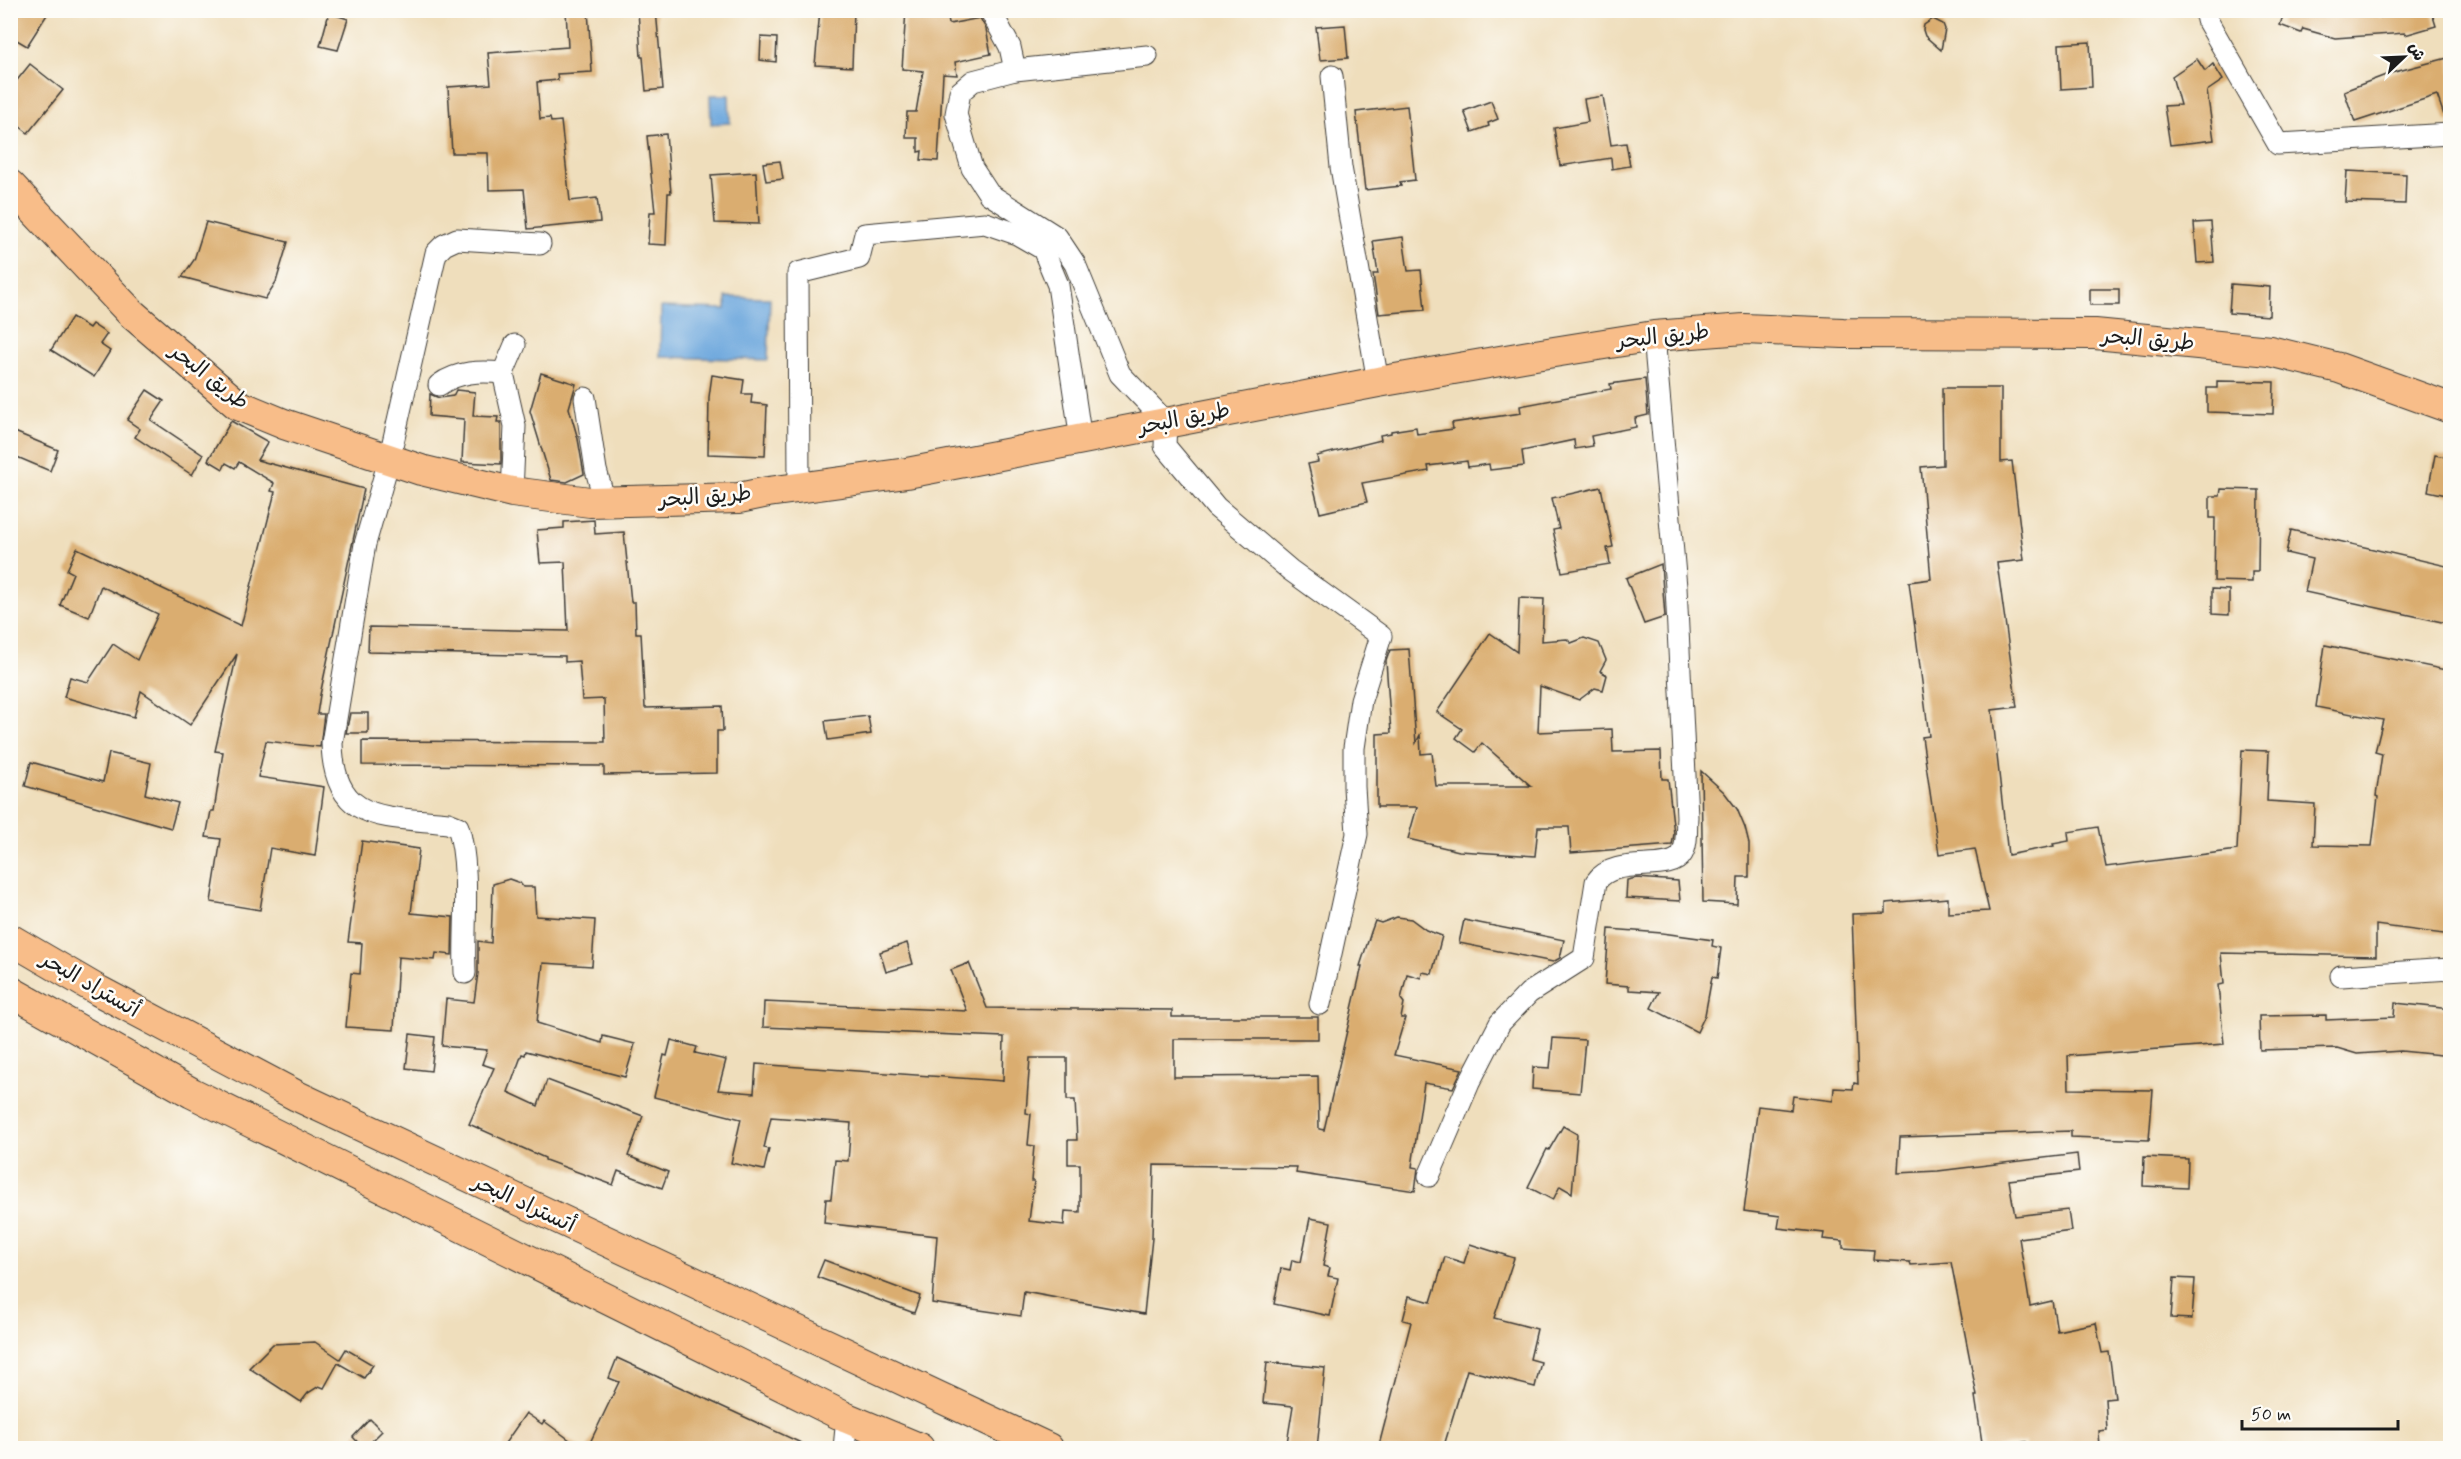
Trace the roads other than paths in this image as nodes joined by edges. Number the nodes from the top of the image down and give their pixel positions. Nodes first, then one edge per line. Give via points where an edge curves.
1 (990, 10) edge
2 (2205, 10) edge
3 (1147, 56) dead end
4 (1015, 70) junction
5 (1332, 76) dead end
6 (2451, 134) edge
7 (10, 185) edge
8 (540, 244) dead end
9 (1654, 336) junction
10 (515, 345) dead end
11 (503, 373) junction
12 (1378, 382) junction
13 (439, 385) dead end
14 (585, 398) dead end
15 (2451, 408) edge
16 (1166, 422) junction
17 (1081, 440) junction
18 (389, 460) junction
19 (800, 489) junction
20 (512, 492) junction
21 (605, 502) junction
22 (10, 939) edge
23 (2451, 969) edge
24 (465, 973) dead end
25 (2341, 976) dead end
26 (10, 991) edge
27 (1320, 1004) dead end
28 (1429, 1176) dead end
29 (847, 1418) junction
30 (844, 1449) edge
31 (919, 1449) edge
32 (1048, 1449) edge

1 - 4 street via 1010,47
2 - 6 street via 2207,20 2278,144
3 - 4 street
4 - 16 street via 973,81 960,92 956,114 972,168 989,194 1057,237 1075,264 1120,374
5 - 12 street via 1341,167
7 - 18 highway, طريق البحر via 131,313 238,405
8 - 18 street via 457,239 436,253
9 - 12 highway, طريق البحر
9 - 15 highway, طريق البحر via 1744,329 2147,338 2270,351 2339,368
9 - 28 street via 1676,587 1687,817 1682,855 1673,863 1602,873 1596,882 1584,958 1529,993 1500,1023 1468,1083
10 - 11 street
11 - 13 street via 479,371 450,377
11 - 20 street via 515,426
12 - 16 highway, طريق البحر
14 - 21 street
16 - 17 highway, طريق البحر
16 - 27 street via 1165,446 1216,507 1290,570 1381,636 1361,700 1354,748 1358,834
17 - 19 highway, طريق البحر
17 - 19 street via 1058,285 1043,249 1017,234 985,224 865,234 859,258 798,273
18 - 20 highway, طريق البحر
18 - 24 street via 365,544 332,743 333,768 349,800 372,814 458,827 462,838
19 - 21 highway, طريق البحر via 739,498
20 - 21 highway, طريق البحر
22 - 32 highway, أتستراد البحر via 297,1096
23 - 25 street
26 - 29 highway, أتستراد البحر via 192,1093
29 - 30 street
29 - 31 highway, أتستراد البحر

